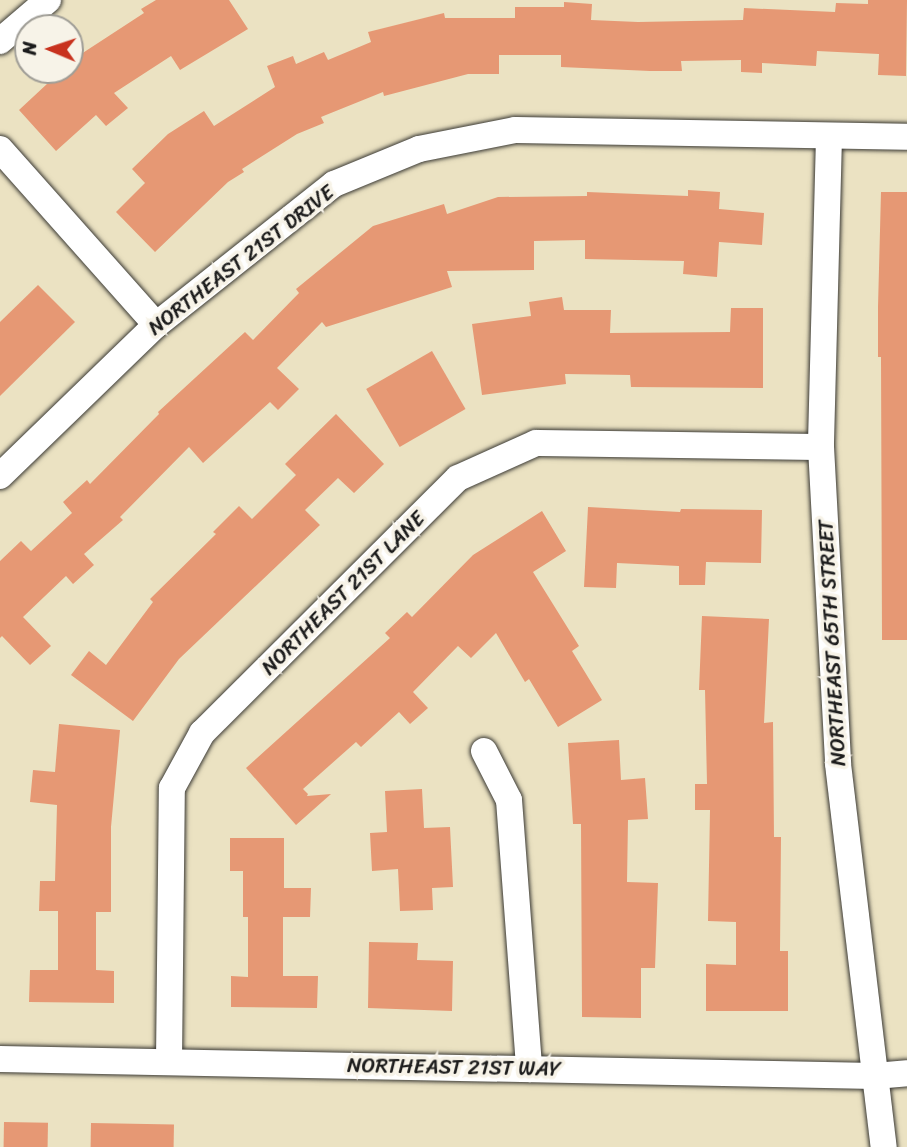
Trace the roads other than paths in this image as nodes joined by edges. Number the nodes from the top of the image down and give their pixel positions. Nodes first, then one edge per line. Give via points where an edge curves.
1 (48, 0) edge
2 (0, 41) edge
3 (829, 137) junction
4 (907, 137) edge
5 (0, 149) edge
6 (156, 325) junction
7 (821, 447) junction
8 (0, 476) edge
9 (484, 751) dead end
10 (0, 1059) edge
11 (169, 1061) junction
12 (529, 1069) junction
13 (907, 1073) edge
14 (875, 1076) junction
15 (884, 1147) edge

1 - 2 street
3 - 4 street, NORTHEAST 21ST DRIVE
3 - 6 street, NORTHEAST 21ST DRIVE via 515,130 419,149 334,184
3 - 7 street, NORTHEAST 65TH STREET
5 - 6 street
6 - 8 street, NORTHEAST 21ST DRIVE
7 - 11 street, NORTHEAST 21ST LANE via 536,443 458,478 202,733 173,788
7 - 14 street, NORTHEAST 65TH STREET via 838,764
9 - 12 street via 509,800
10 - 11 street, NORTHEAST 21ST WAY
11 - 12 street, NORTHEAST 21ST WAY
12 - 14 street, NORTHEAST 21ST WAY
13 - 14 street, NORTHEAST 21ST WAY
14 - 15 street, NORTHEAST 65TH STREET

